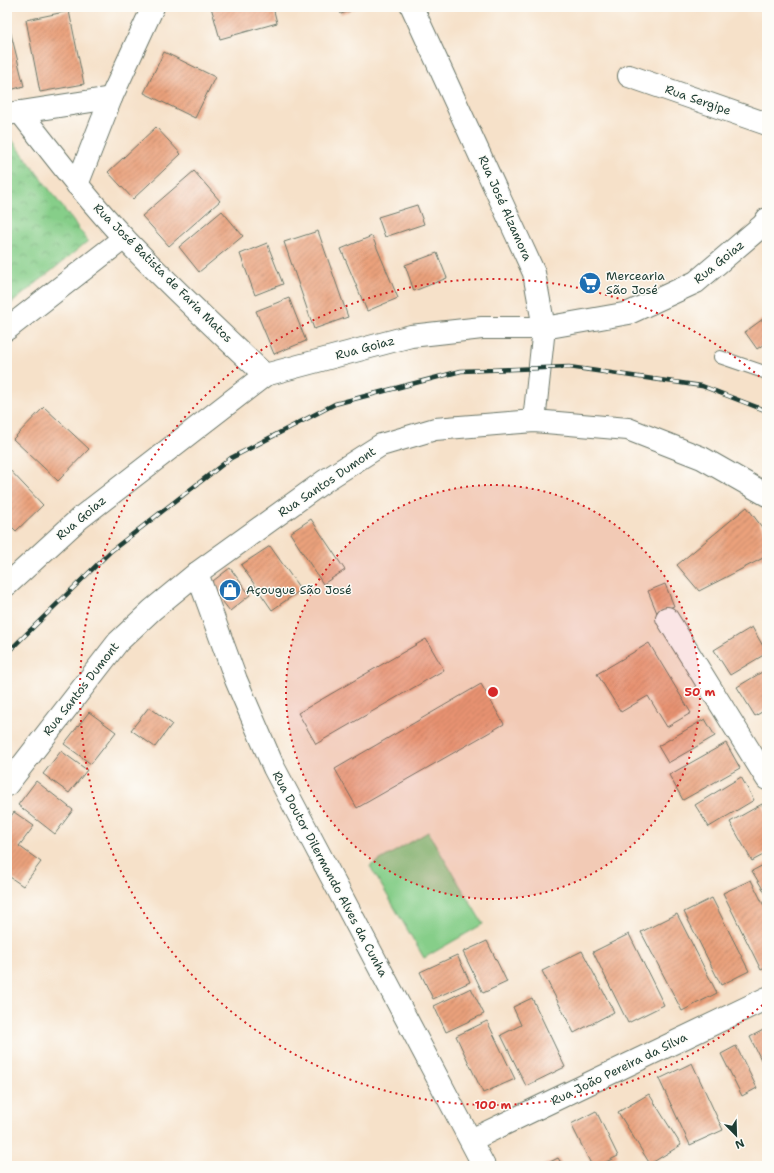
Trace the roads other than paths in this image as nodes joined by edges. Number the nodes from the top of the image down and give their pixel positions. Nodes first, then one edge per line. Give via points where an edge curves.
1 (153, 7) edge
2 (412, 7) edge
3 (629, 76) dead end
4 (111, 98) junction
5 (13, 113) edge
6 (767, 124) edge
7 (77, 185) junction
8 (767, 219) edge
9 (124, 238) junction
10 (544, 328) junction
11 (7, 329) edge
12 (720, 356) dead end
13 (767, 373) edge
14 (265, 375) junction
15 (534, 421) junction
16 (767, 495) edge
17 (197, 573) junction
18 (7, 585) edge
19 (667, 618) dead end
20 (767, 780) edge
21 (7, 785) edge
22 (767, 998) edge
23 (471, 1140) junction
24 (484, 1166) edge

1 - 4 street
2 - 10 street, Rua José Alzamora via 534,273
3 - 6 street, Rua Sergipe
4 - 5 street
4 - 7 street
5 - 7 street, Rua José Batista de Faria Matos
7 - 9 street, Rua José Batista de Faria Matos
8 - 10 street, Rua Goiaz via 763,226 696,282 629,313
9 - 11 street
9 - 14 street, Rua José Batista de Faria Matos
10 - 14 street, Rua Goiaz via 482,328 411,336
10 - 15 street, Rua José Alzamora
12 - 13 lane
14 - 18 street, Rua Goiaz via 80,518
15 - 16 street, Rua Santos Dumont via 628,429 702,458
15 - 17 street, Rua Santos Dumont via 435,429 381,445 326,480
17 - 21 street, Rua Santos Dumont via 118,642
17 - 23 street, Rua Doutor Dilermando Alves da Cunha via 236,680 274,768
19 - 20 street
22 - 23 street, Rua João Pereira da Silva
23 - 24 street, Rua Doutor Dilermando Alves da Cunha

